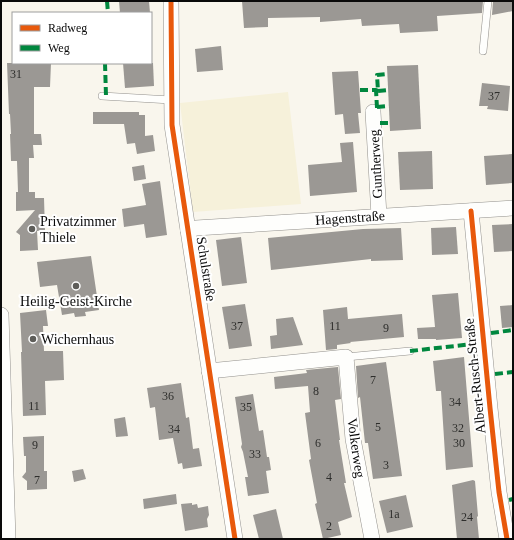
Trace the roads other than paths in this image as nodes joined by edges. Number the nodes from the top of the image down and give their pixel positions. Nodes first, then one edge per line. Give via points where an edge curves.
1 (171, 1) edge
2 (488, 1) edge
3 (483, 51) dead end
4 (102, 96) dead end
5 (172, 100) junction
6 (373, 112) dead end
7 (513, 208) edge
8 (471, 211) junction
9 (379, 216) junction
10 (188, 230) junction
11 (1, 315) edge
12 (410, 351) dead end
13 (346, 357) junction
14 (209, 370) junction
15 (3, 417) edge
16 (8, 539) edge
17 (235, 539) edge
18 (372, 539) edge
19 (506, 539) edge

1 - 5 street, Schulstraße
2 - 3 lane
4 - 5 lane
5 - 10 street, Schulstraße via 172,125
6 - 9 street, Guntherweg
7 - 8 street, Hagenstraße
8 - 9 street, Hagenstraße
8 - 19 street, Albert-Rusch-Straße
9 - 10 street, Hagenstraße
10 - 14 street, Schulstraße
11 - 15 street
12 - 13 lane
13 - 14 street
13 - 18 street, Volkerweg via 353,439
14 - 17 street, Schulstraße
15 - 16 street

